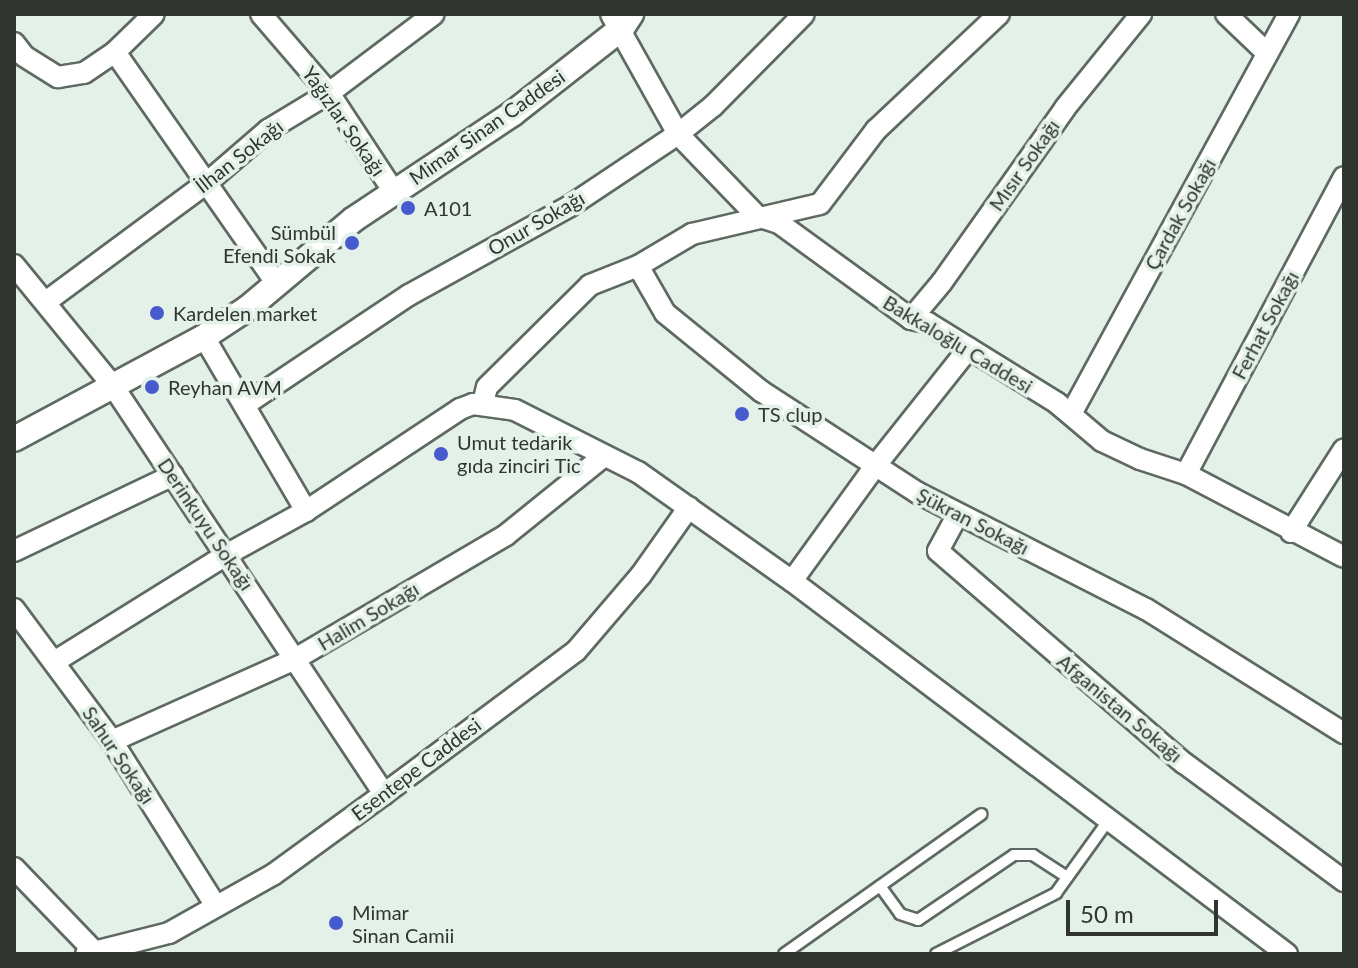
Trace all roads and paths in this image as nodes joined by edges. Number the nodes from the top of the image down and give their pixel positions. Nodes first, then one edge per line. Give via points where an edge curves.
1 (154, 14) edge
2 (261, 14) edge
3 (434, 14) edge
4 (804, 14) edge
5 (999, 14) edge
6 (1141, 14) edge
7 (1226, 14) edge
8 (1289, 14) edge
9 (622, 19) edge
10 (14, 43) edge
11 (115, 52) junction
12 (1267, 53) junction
13 (329, 93) junction
14 (678, 134) junction
15 (1344, 177) edge
16 (209, 181) junction
17 (394, 192) junction
18 (757, 216) junction
19 (14, 265) edge
20 (638, 266) junction
21 (277, 284) junction
22 (47, 301) junction
23 (911, 319) junction
24 (204, 337) junction
25 (969, 348) junction
26 (113, 386) junction
27 (483, 403) junction
28 (246, 404) junction
29 (1071, 414) junction
30 (14, 439) edge
31 (1344, 449) edge
32 (604, 456) junction
33 (876, 465) junction
34 (1186, 474) junction
35 (173, 475) junction
36 (689, 507) junction
37 (306, 511) junction
38 (958, 514) junction
39 (1291, 532) junction
40 (14, 551) edge
41 (226, 555) junction
42 (1344, 557) edge
43 (792, 581) junction
44 (14, 609) edge
45 (295, 659) junction
46 (54, 662) junction
47 (1344, 733) edge
48 (112, 741) junction
49 (384, 794) junction
50 (982, 814) dead end
51 (1110, 818) junction
52 (14, 868) edge
53 (1067, 877) junction
54 (1344, 881) edge
55 (880, 886) junction
56 (216, 906) junction
57 (90, 953) edge
58 (784, 954) edge
59 (936, 954) edge
60 (1287, 954) edge

1 - 11 street
2 - 13 street, Yağızlar Sokağı
3 - 13 street, İlhan Sokağı
4 - 14 street, Onur Sokağı
5 - 18 street via 876,130 820,204
6 - 23 street, Mısır Sokağı via 1065,108
7 - 12 street
8 - 12 street, Çardak Sokağı
9 - 14 street, Bakkaloğlu Caddesi
9 - 17 street, Mimar Sinan Caddesi via 512,114
10 - 11 street via 24,56 58,77 84,73
11 - 16 street
12 - 29 street, Çardak Sokağı
13 - 16 street, İlhan Sokağı via 268,130
13 - 17 street, Yağızlar Sokağı
14 - 18 street, Bakkaloğlu Caddesi
14 - 28 street, Onur Sokağı via 570,206 409,295
15 - 34 street, Ferhat Sokağı
16 - 21 street
16 - 22 street, İlhan Sokağı
17 - 21 street, Mimar Sinan Caddesi
18 - 20 street via 692,234
18 - 23 street, Bakkaloğlu Caddesi via 779,223
19 - 22 street, Derinkuyu Sokağı
20 - 27 street via 590,285 487,387
20 - 33 street, Şükran Sokağı via 665,313 761,391
21 - 24 street, Mimar Sinan Caddesi
22 - 26 street, Derinkuyu Sokağı
23 - 25 street, Bakkaloğlu Caddesi via 928,323
24 - 26 street, Mimar Sinan Caddesi
24 - 28 street
25 - 29 street, Bakkaloğlu Caddesi
25 - 33 street
26 - 30 street, Mimar Sinan Caddesi
26 - 35 street, Derinkuyu Sokağı
27 - 32 street via 515,410
27 - 37 street via 460,409
28 - 37 street
29 - 34 street, Bakkaloğlu Caddesi via 1102,441
31 - 39 street
32 - 36 street
32 - 45 street, Halim Sokağı via 506,535
33 - 38 street, Şükran Sokağı
33 - 43 street
34 - 39 street, Bakkaloğlu Caddesi
35 - 40 street
35 - 41 street, Derinkuyu Sokağı
36 - 43 street
36 - 49 street, Esentepe Caddesi via 641,575 576,651
37 - 41 street
38 - 47 street, Şükran Sokağı via 1146,609
38 - 54 street, Afganistan Sokağı via 938,551 1184,763
39 - 42 street, Bakkaloğlu Caddesi
41 - 45 street, Derinkuyu Sokağı
41 - 46 street
43 - 51 street
44 - 46 street, Sahur Sokağı
45 - 48 street, Halim Sokağı
45 - 49 street, Derinkuyu Sokağı
46 - 48 street, Sahur Sokağı
48 - 56 street, Sahur Sokağı
49 - 56 street, Esentepe Caddesi via 274,874
50 - 55 lane
51 - 53 lane
51 - 60 street
52 - 57 street
53 - 55 lane via 1033,855 1014,855 918,920 900,914
53 - 59 lane via 1056,893
55 - 58 lane
56 - 57 street, Esentepe Caddesi via 169,933

